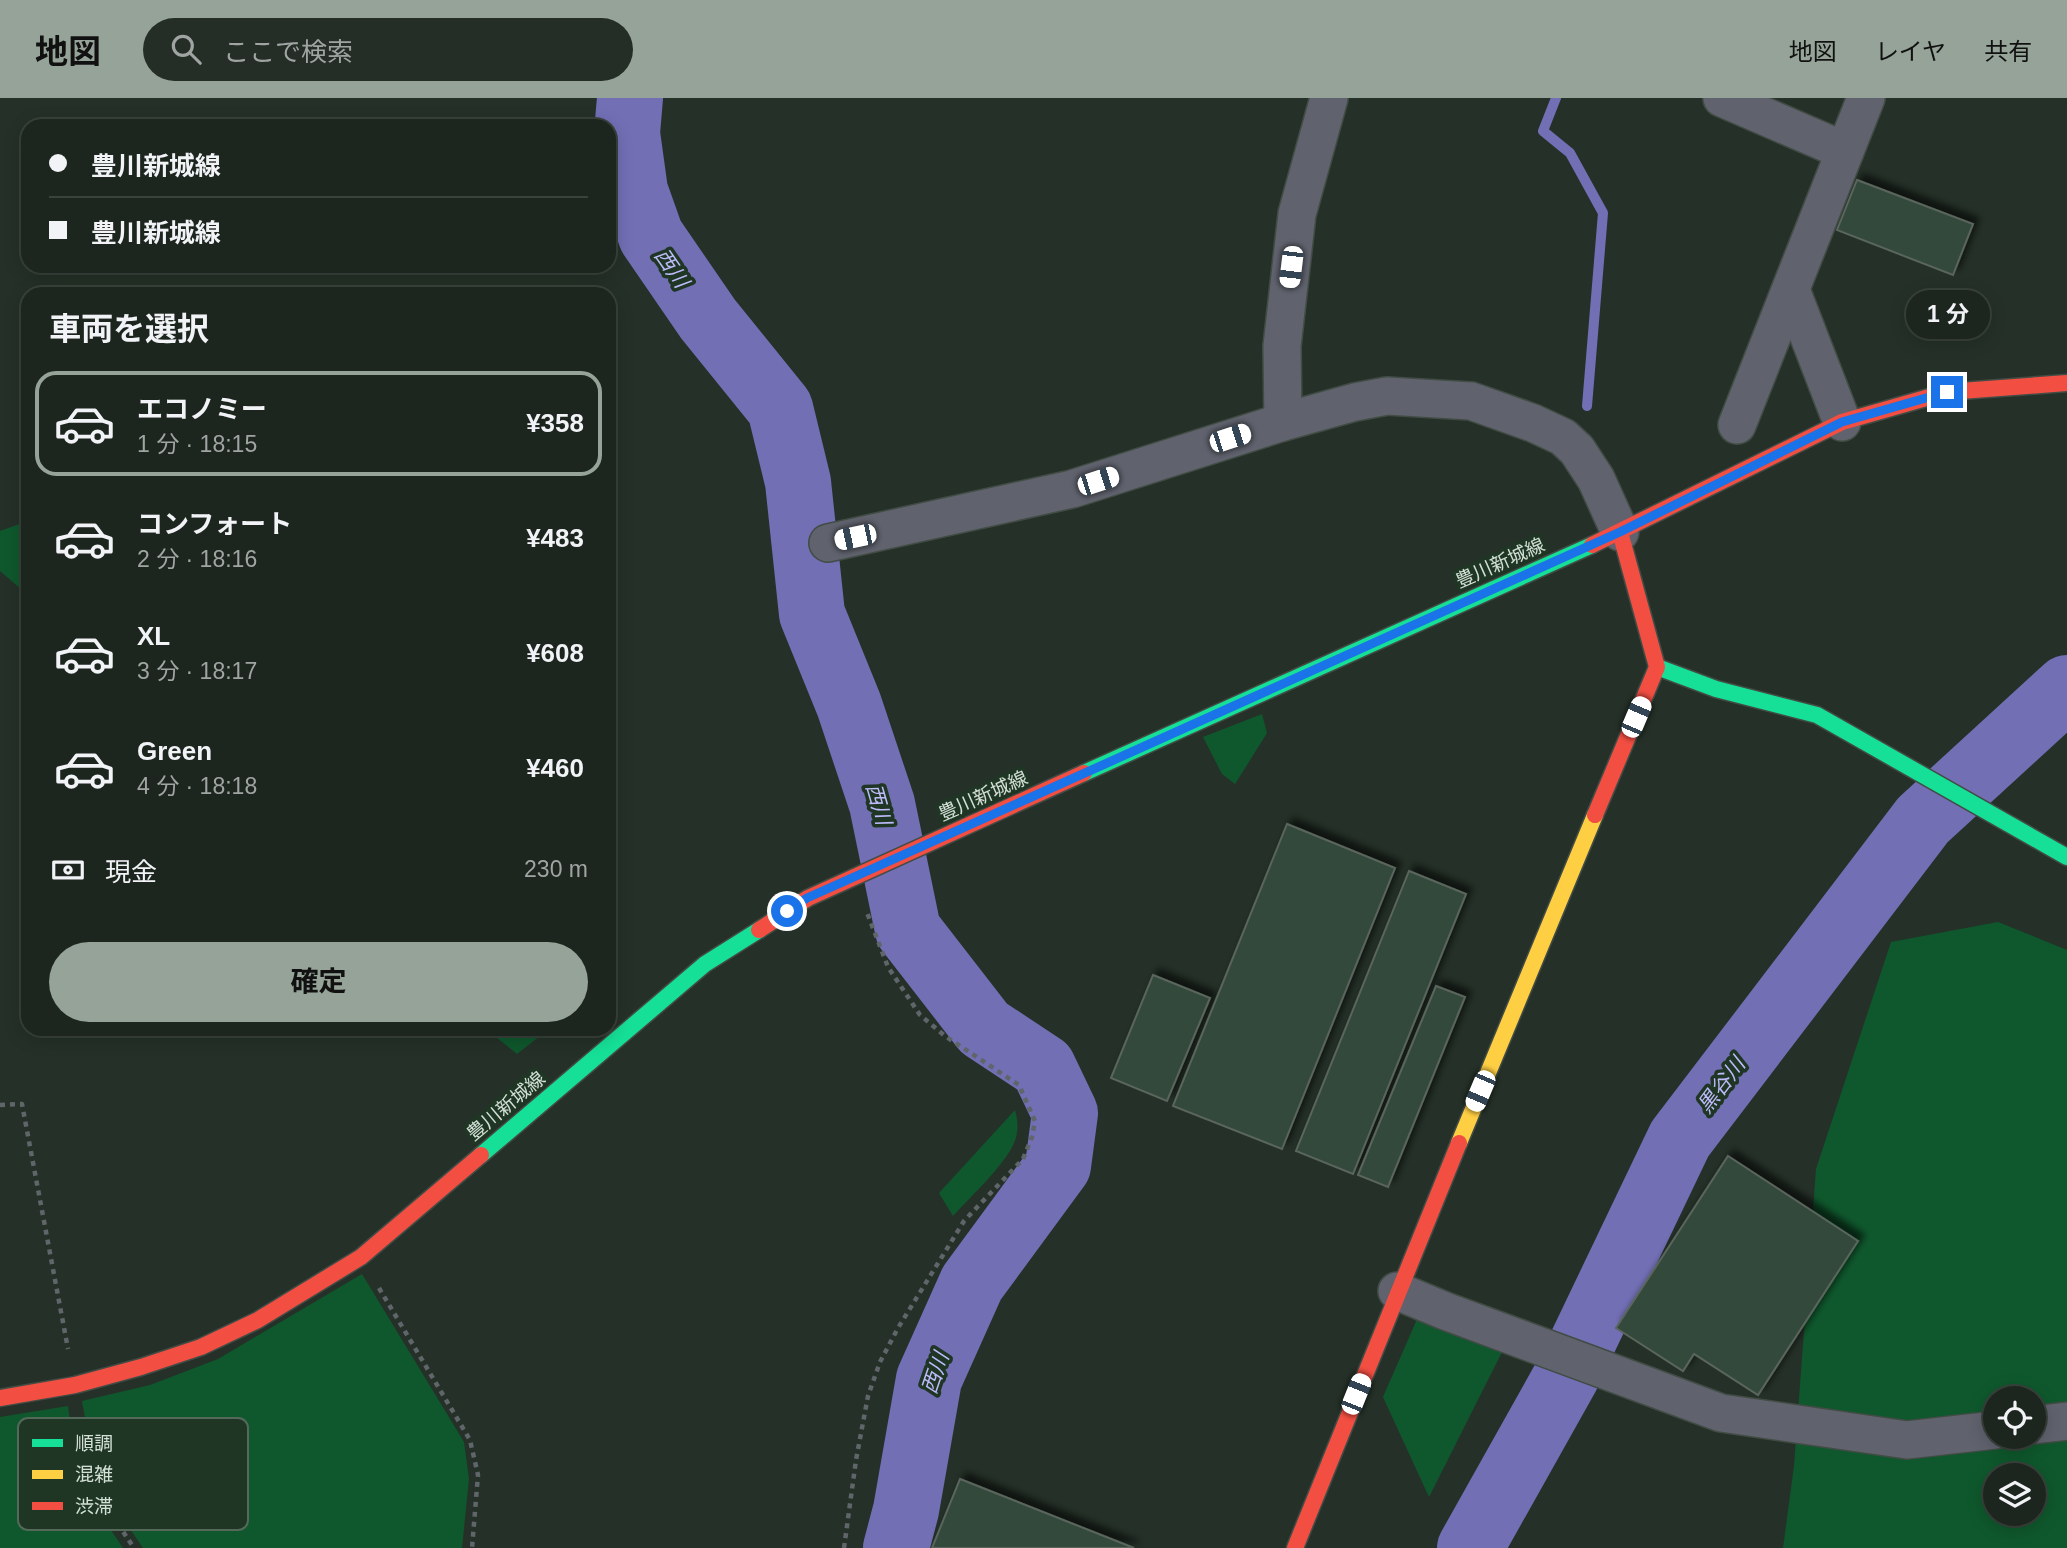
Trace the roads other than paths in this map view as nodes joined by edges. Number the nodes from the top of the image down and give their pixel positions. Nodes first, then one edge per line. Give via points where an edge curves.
1 (1329, 98) edge
2 (1722, 98) edge
3 (1866, 98) edge
4 (1845, 151) junction
5 (1791, 290) junction
6 (2067, 383) edge
7 (1283, 422) junction
8 (1842, 422) junction
9 (1737, 425) dead end
10 (1620, 532) junction
11 (828, 543) dead end
12 (1657, 667) junction
13 (2067, 857) edge
14 (1397, 1291) junction
15 (0, 1398) edge
16 (2067, 1421) edge
17 (2046, 1424) edge
18 (1983, 1431) edge
19 (1295, 1548) edge

1 - 7 street via 1297,214 1282,346
2 - 4 street
3 - 4 street
4 - 5 street
5 - 8 street
5 - 9 street
6 - 8 main road, 豊川新城線 via 1947,392
7 - 10 street via 1387,396 1471,401 1563,437 1596,479
7 - 11 street via 1072,489
8 - 10 main road, 豊川新城線
10 - 12 main road
10 - 15 main road, 豊川新城線 via 807,898 705,964 360,1257 258,1320 201,1347 75,1385
12 - 13 main road via 1716,689 1817,715
12 - 14 main road
14 - 18 street via 1721,1413 1907,1440
14 - 19 main road
16 - 17 street

